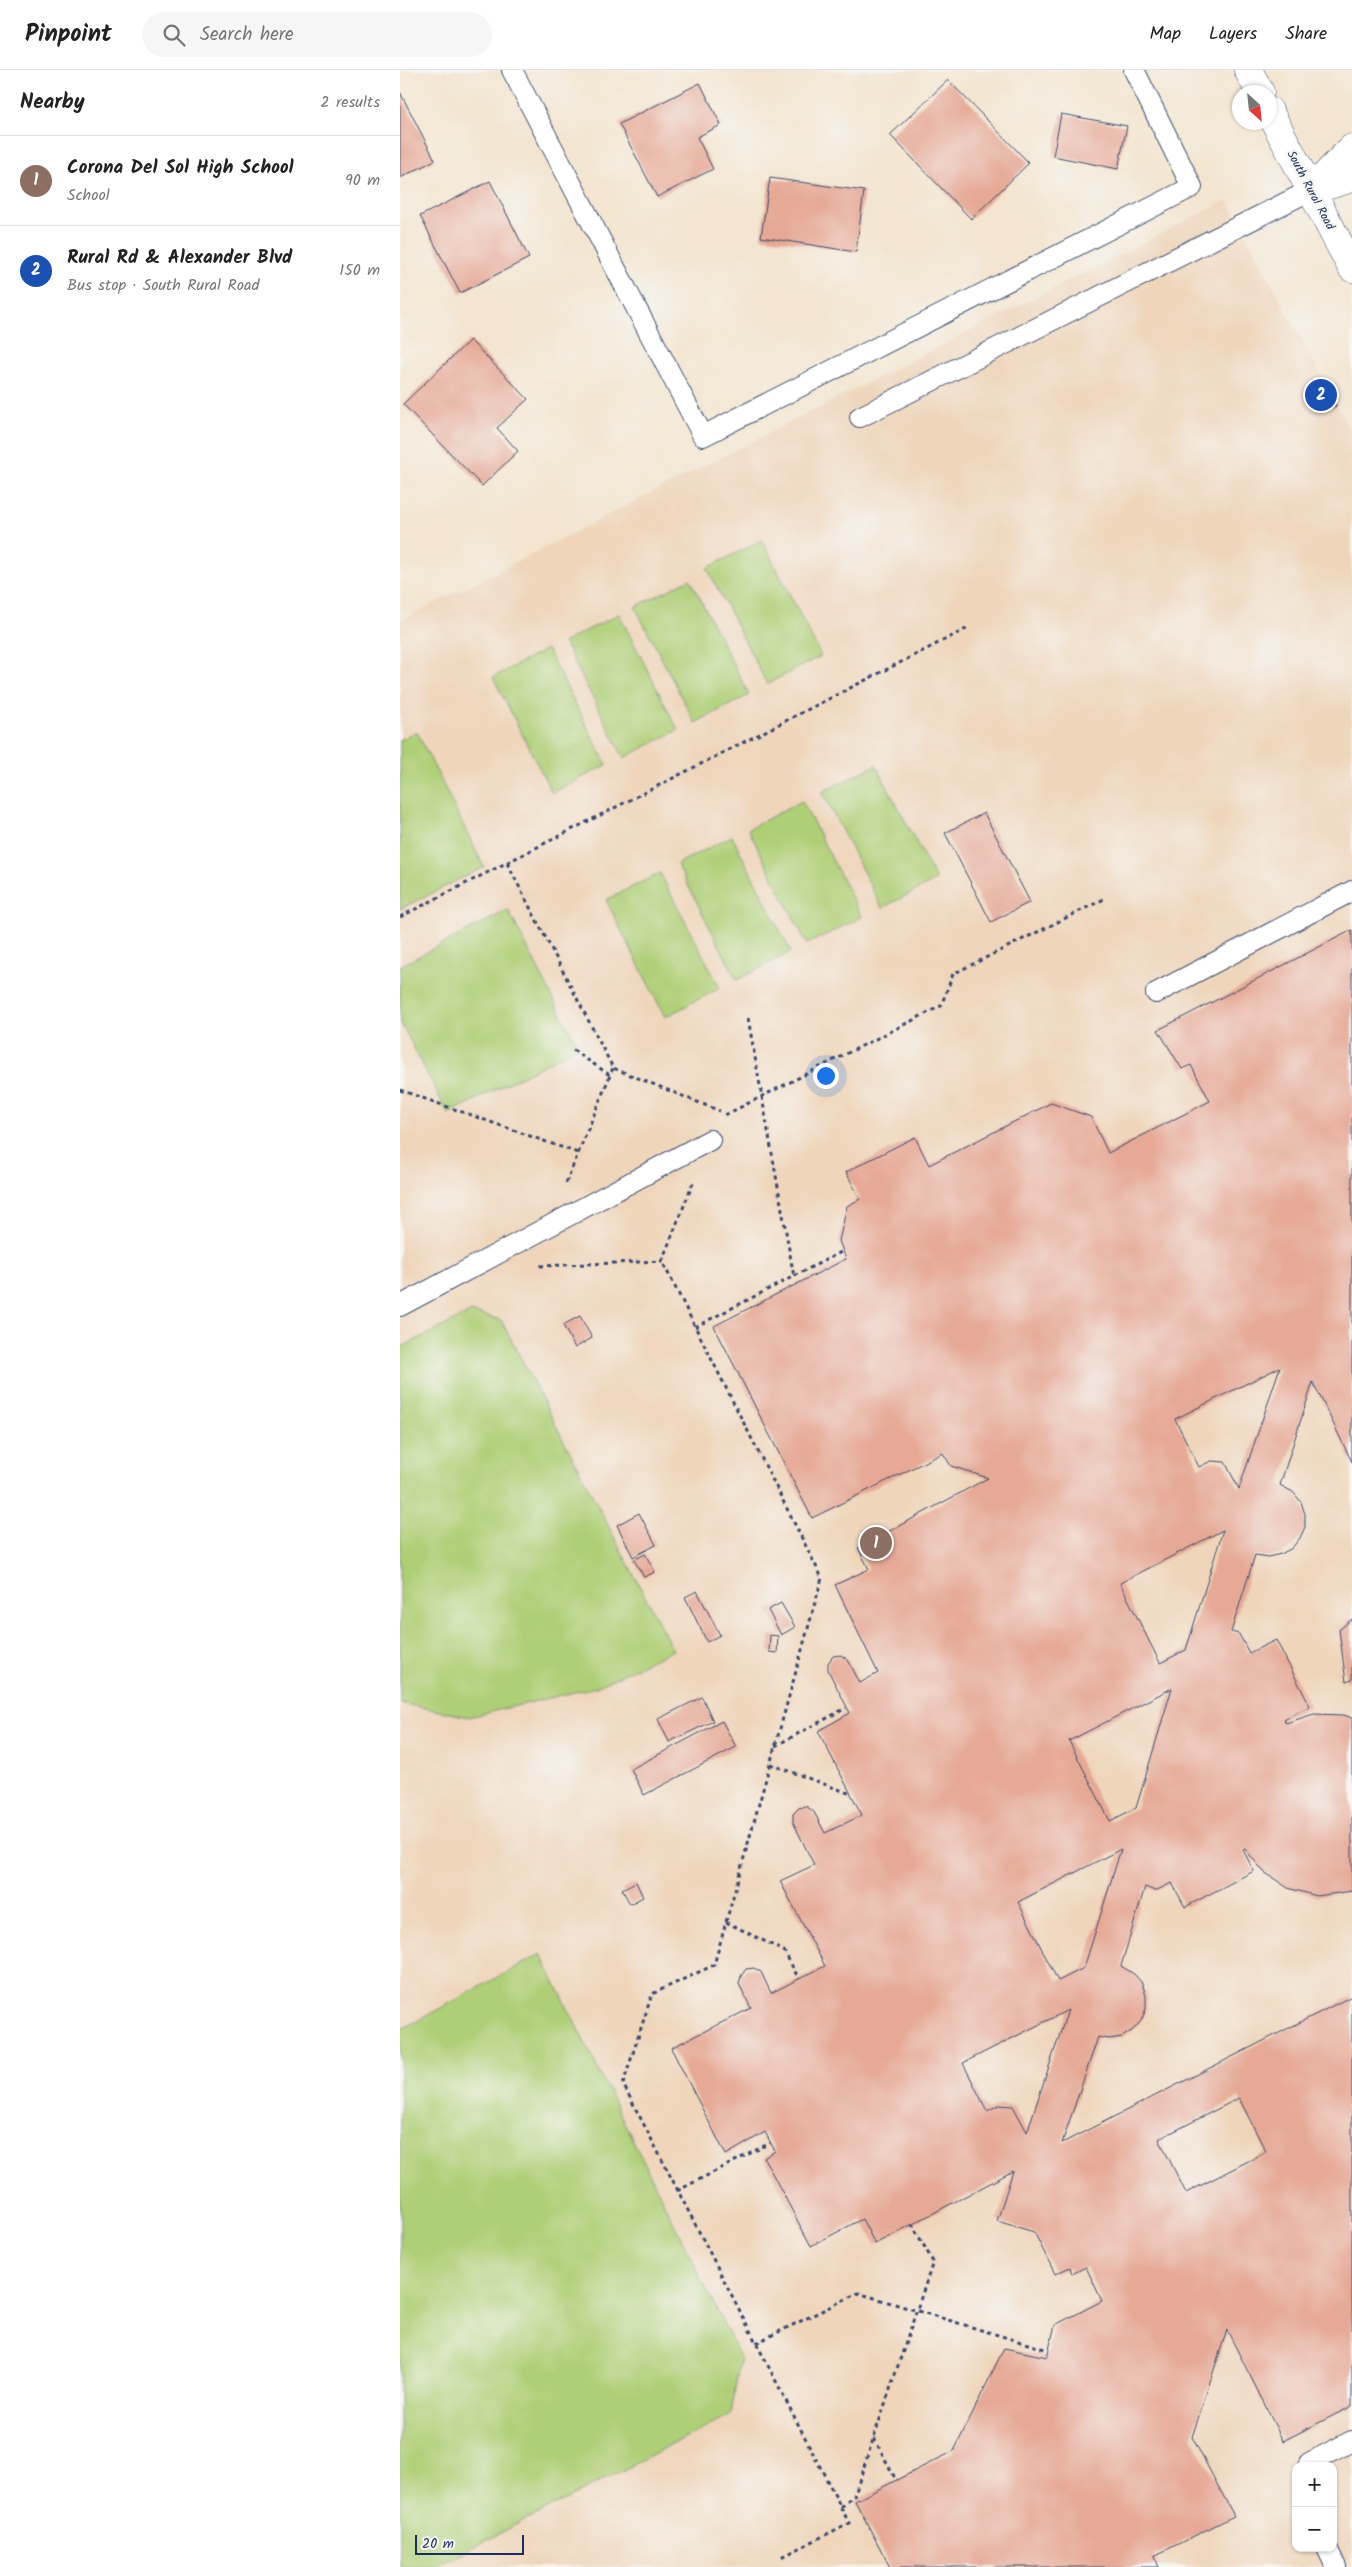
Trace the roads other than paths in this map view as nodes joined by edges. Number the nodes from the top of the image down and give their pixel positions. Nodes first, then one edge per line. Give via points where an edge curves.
1 (512, 70) edge
2 (1134, 70) edge
3 (1248, 70) edge
4 (1256, 85) edge
5 (1277, 124) edge
6 (1352, 148) edge
7 (1352, 178) edge
8 (1311, 190) junction
9 (1352, 268) edge
10 (860, 417) dead end
11 (1352, 891) edge
12 (1156, 993) dead end
13 (710, 1140) road end
14 (400, 1306) edge
15 (1352, 2441) edge
16 (1315, 2462) edge
17 (1329, 2552) edge
18 (1336, 2567) edge

1 - 2 lane via 703,436 1192,187
3 - 4 main road
5 - 8 main road, South Rural Road
6 - 8 main road
7 - 8 main road
8 - 9 main road, South Rural Road
8 - 10 lane
11 - 12 lane
13 - 14 lane
15 - 16 lane
17 - 18 lane

